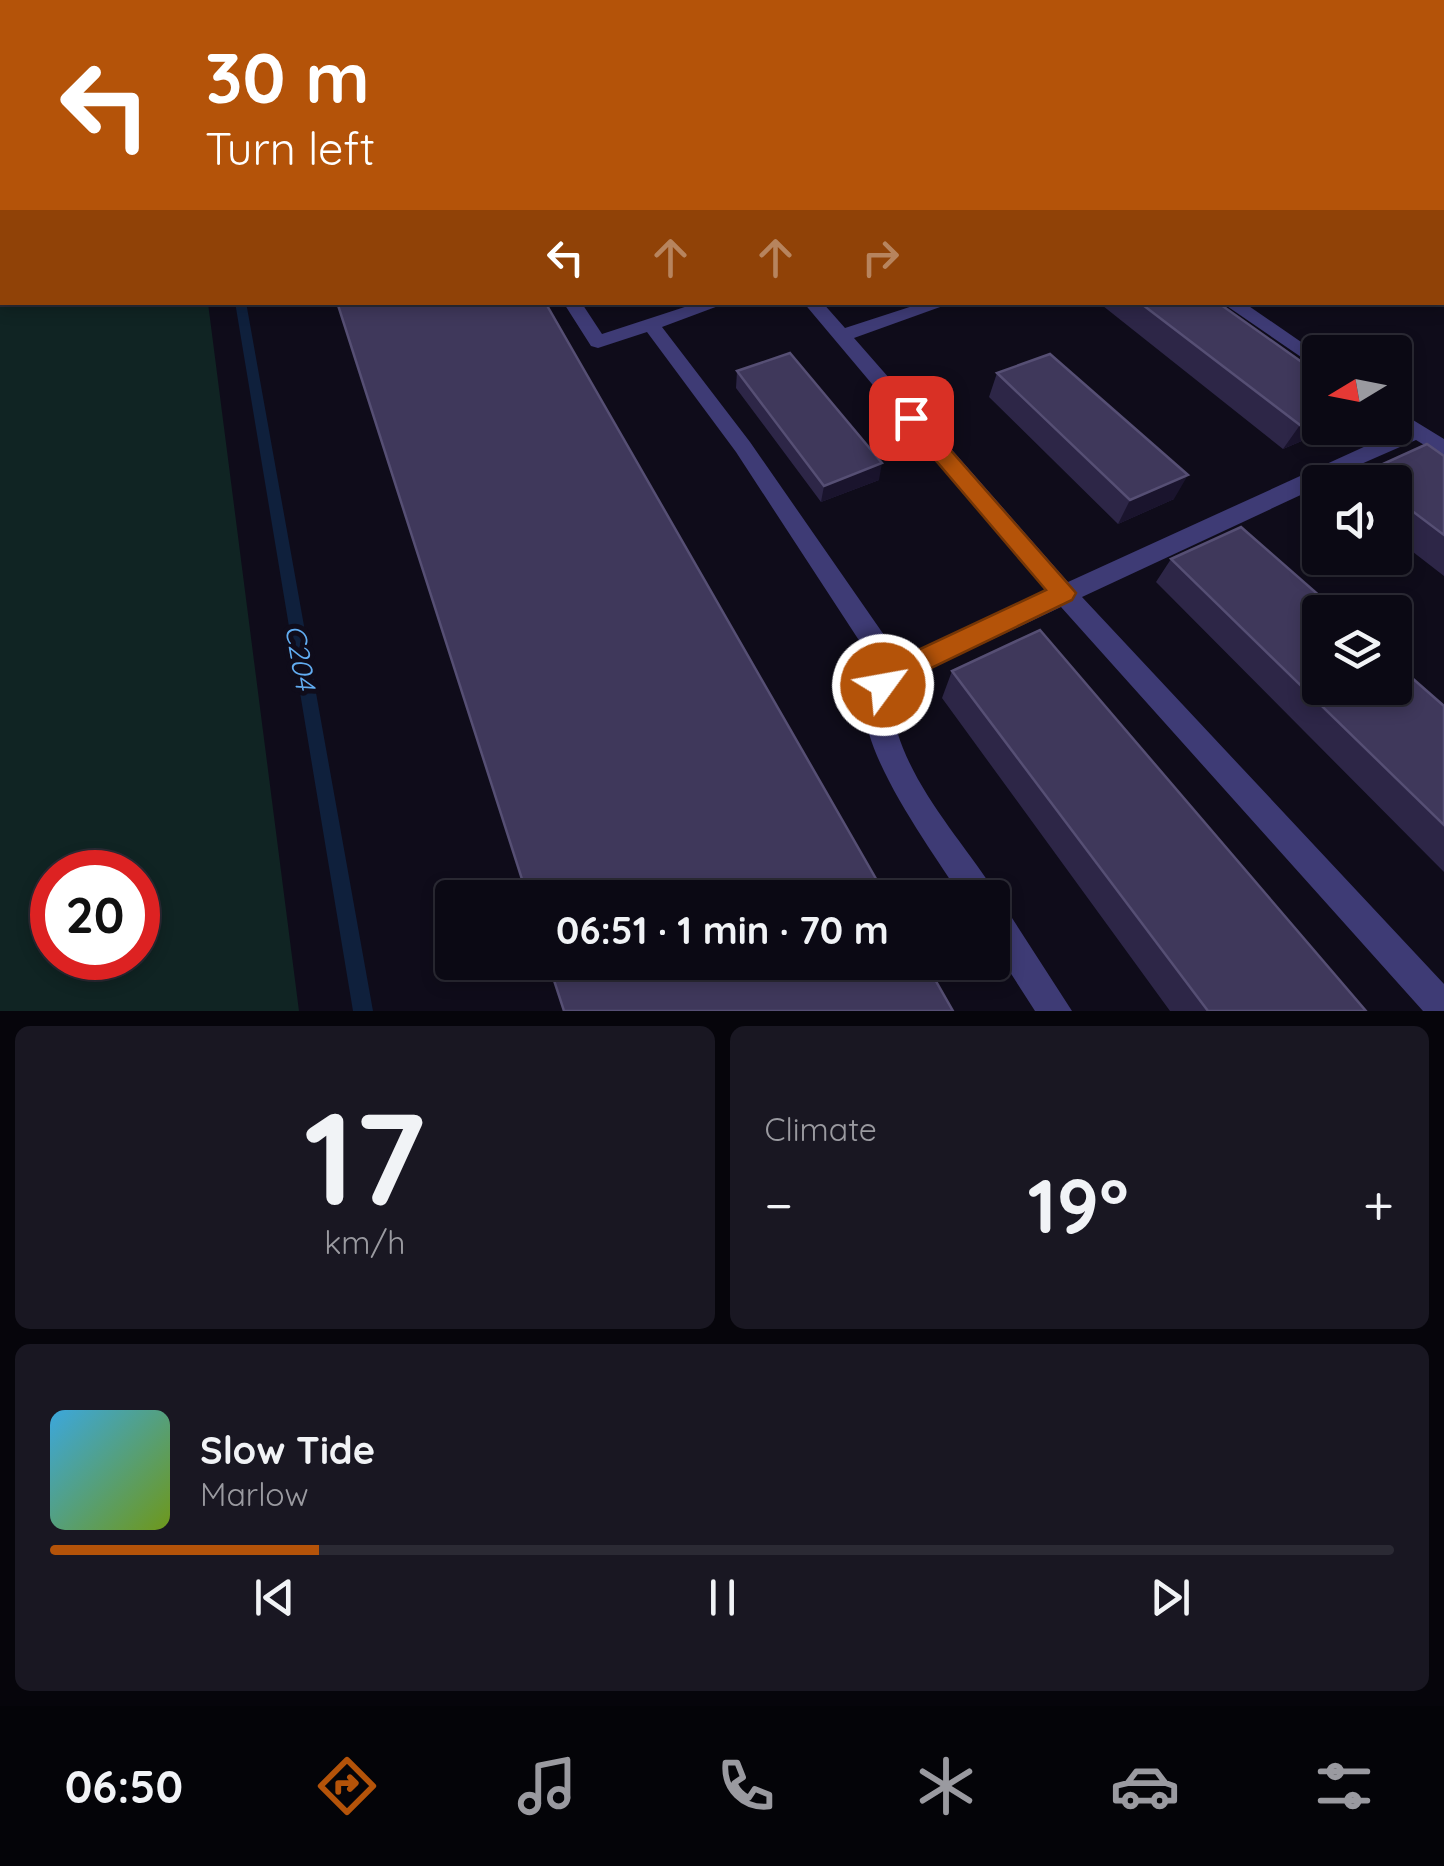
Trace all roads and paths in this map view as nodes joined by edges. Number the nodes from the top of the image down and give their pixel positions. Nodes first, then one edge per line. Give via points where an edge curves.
1 (574, 305) edge
2 (711, 305) edge
3 (815, 305) edge
4 (936, 305) edge
5 (1234, 305) edge
6 (651, 324) junction
7 (841, 336) junction
8 (1302, 352) edge
9 (1412, 427) edge
10 (1418, 431) junction
11 (1444, 449) edge
12 (1063, 593) junction
13 (895, 673) junction
14 (970, 880) edge
15 (1010, 943) edge
16 (1444, 1009) edge
17 (1054, 1011) edge

1 - 6 lane via 598,342
2 - 6 lane
3 - 7 lane
4 - 7 lane
5 - 8 lane
6 - 13 lane via 744,447
7 - 12 lane
9 - 10 lane
10 - 11 lane
10 - 12 lane
12 - 13 lane
12 - 16 lane
13 - 14 lane via 878,698 885,746
15 - 17 lane

